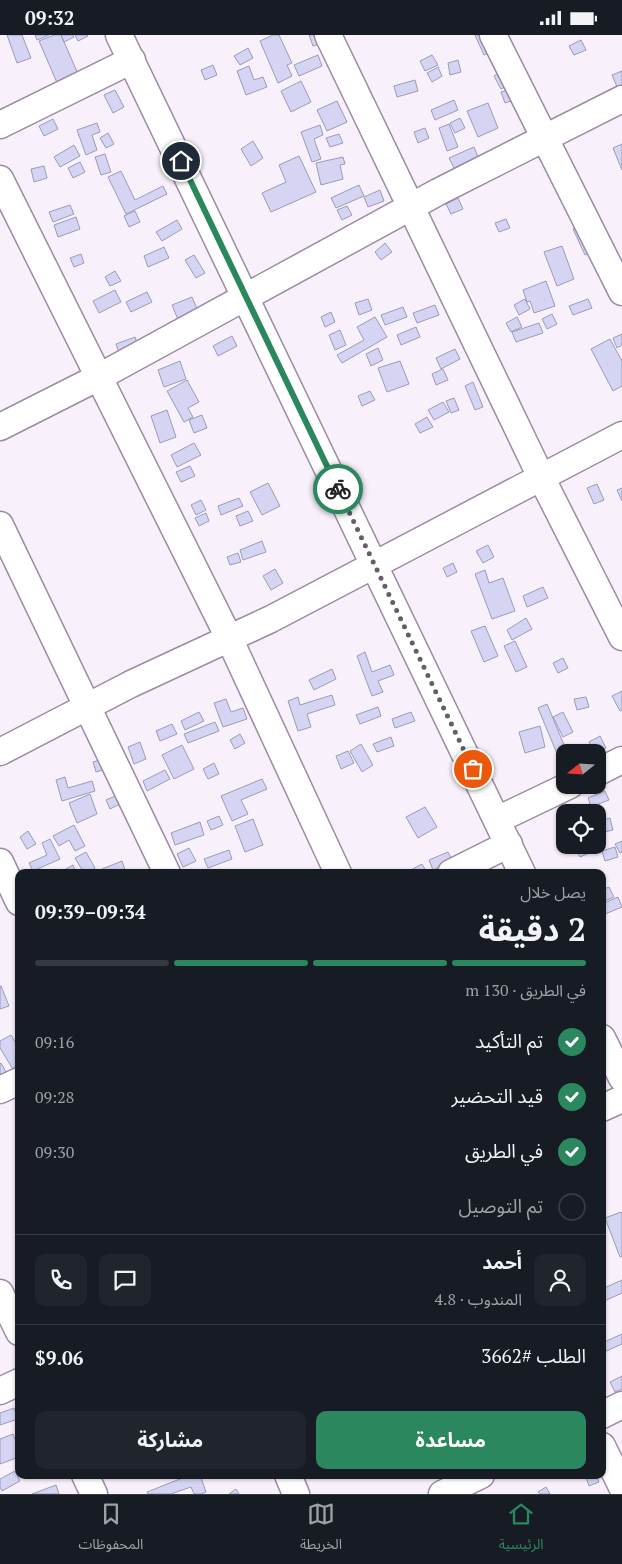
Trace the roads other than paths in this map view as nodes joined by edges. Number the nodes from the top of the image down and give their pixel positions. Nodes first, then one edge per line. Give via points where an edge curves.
1 (328, 35) edge
2 (493, 35) edge
3 (126, 42) edge
4 (622, 99) edge
5 (0, 125) edge
6 (545, 139) junction
7 (0, 179) edge
8 (410, 207) junction
9 (613, 253) edge
10 (622, 292) edge
11 (246, 296) junction
12 (99, 377) junction
13 (0, 427) edge
14 (622, 435) edge
15 (541, 477) junction
16 (0, 525) edge
17 (374, 566) junction
18 (622, 637) edge
19 (229, 638) junction
20 (88, 706) junction
21 (0, 752) edge
22 (622, 760) edge
23 (606, 768) edge
24 (556, 792) edge
25 (498, 820) junction
26 (509, 844) junction
27 (0, 862) edge
28 (165, 869) edge
29 (336, 869) edge
30 (459, 869) edge
31 (520, 869) edge
32 (15, 894) edge
33 (606, 1045) edge
34 (621, 1073) edge
35 (15, 1083) edge
36 (0, 1090) edge
37 (622, 1099) edge
38 (606, 1107) edge
39 (0, 1293) edge
40 (15, 1324) edge
41 (15, 1384) edge
42 (0, 1391) edge
43 (622, 1405) edge
44 (606, 1413) edge
45 (606, 1454) edge
46 (88, 1479) edge
47 (290, 1479) edge
48 (472, 1479) edge
49 (622, 1487) edge
50 (451, 1488) edge
51 (94, 1494) edge
52 (296, 1494) edge

1 - 8 street
2 - 6 street
3 - 5 street
3 - 11 street
4 - 6 street
6 - 8 street
6 - 9 street
7 - 12 street
8 - 11 street
8 - 15 street
9 - 10 street
11 - 12 street
11 - 17 street
12 - 13 street
12 - 19 street
14 - 15 street
15 - 17 street
15 - 18 street
16 - 20 street
17 - 19 street
17 - 25 street
19 - 20 street
19 - 29 street
20 - 21 street
20 - 28 street
22 - 23 street
24 - 25 street
25 - 26 street
26 - 30 street
26 - 31 street
27 - 32 street
33 - 34 street
35 - 36 street
37 - 38 street
39 - 40 street
41 - 42 street
43 - 44 street
45 - 49 street
46 - 51 street
47 - 52 street
48 - 50 street

